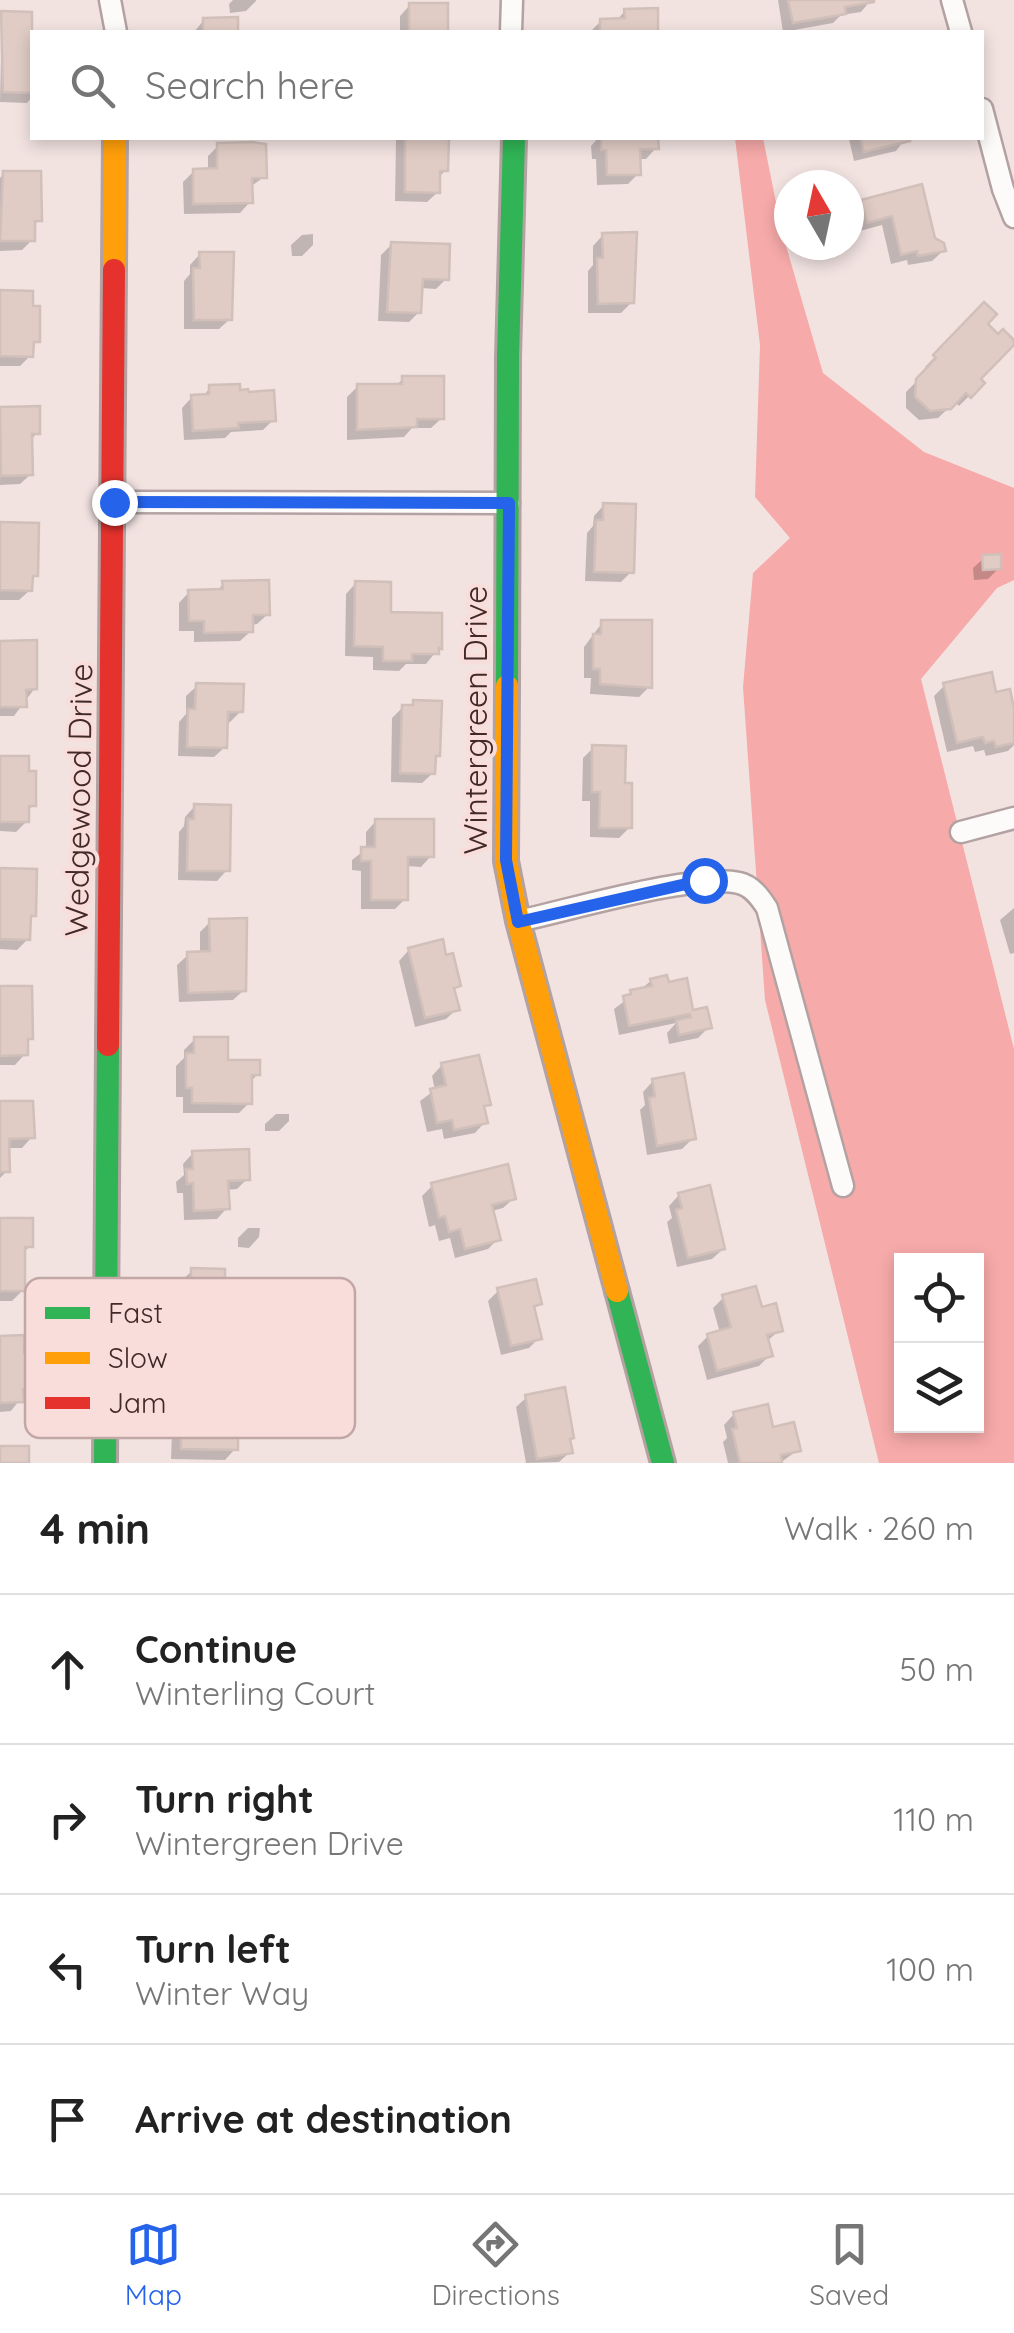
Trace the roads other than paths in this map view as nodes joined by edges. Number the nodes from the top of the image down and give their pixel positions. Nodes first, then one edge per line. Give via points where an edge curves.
1 (110, 0) edge
2 (512, 0) edge
3 (952, 0) edge
4 (116, 30) edge
5 (511, 30) edge
6 (960, 30) edge
7 (984, 117) edge
8 (115, 140) edge
9 (514, 140) edge
10 (1014, 218) edge
11 (114, 502) junction
12 (509, 503) junction
13 (1014, 818) edge
14 (962, 832) dead end
15 (518, 922) junction
16 (843, 1186) dead end
17 (106, 1278) edge
18 (104, 1438) edge
19 (104, 1463) edge
20 (663, 1463) edge

1 - 4 street
2 - 5 street
3 - 6 street
7 - 10 street
8 - 11 street, Wedgewood Drive
9 - 12 street, Wintergreen Drive
11 - 12 street
11 - 17 street, Wedgewood Drive
12 - 15 street, Wintergreen Drive via 506,860
13 - 14 street
15 - 16 street via 704,880 742,883 758,894
15 - 20 street, Wintergreen Drive
18 - 19 street, Wedgewood Drive

